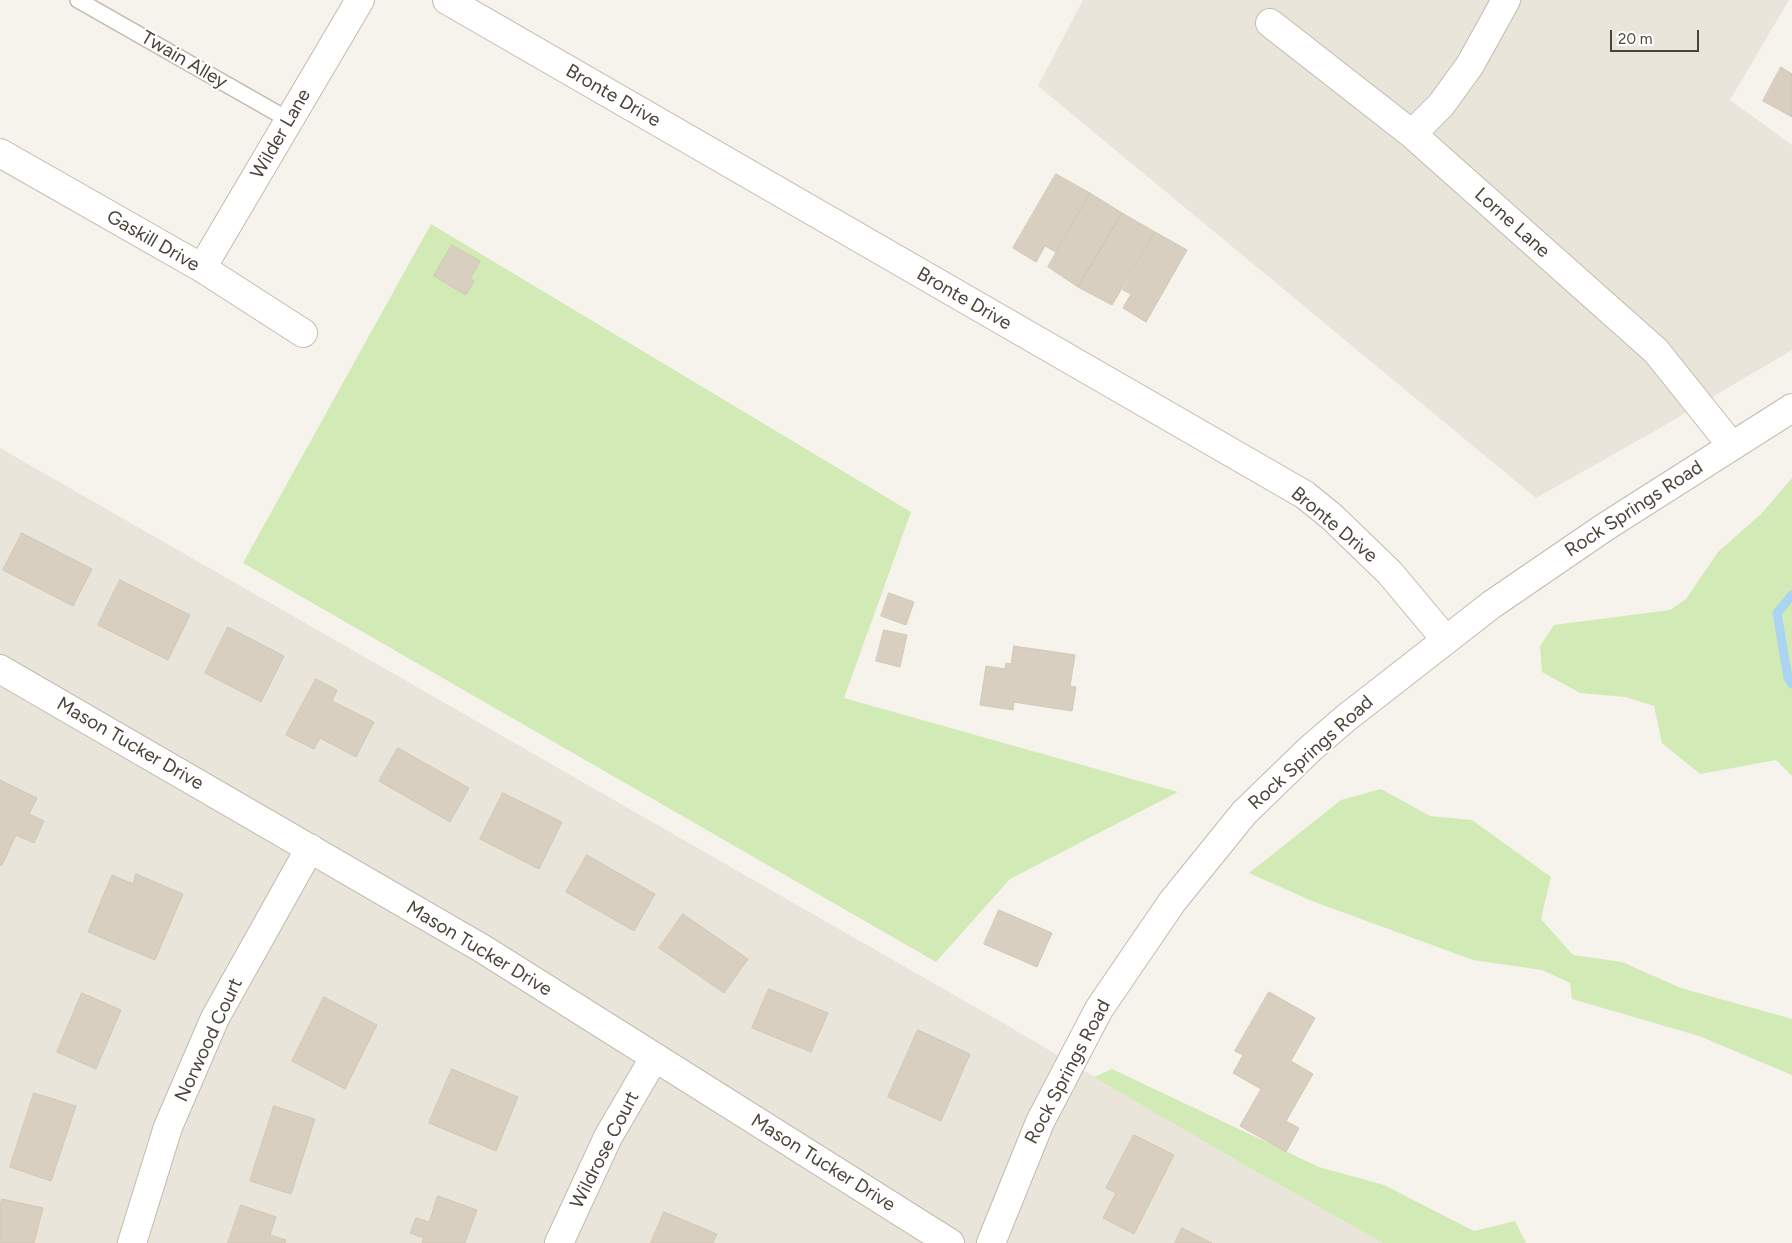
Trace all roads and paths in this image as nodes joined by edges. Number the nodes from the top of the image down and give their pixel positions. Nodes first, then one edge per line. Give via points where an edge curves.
1 (78, 0) edge
2 (360, 0) edge
3 (447, 0) edge
4 (1506, 0) edge
5 (1270, 22) dead end
6 (289, 120) junction
7 (1412, 134) junction
8 (0, 153) edge
9 (202, 268) junction
10 (304, 333) dead end
11 (1792, 408) edge
12 (1732, 446) junction
13 (1446, 640) junction
14 (0, 669) edge
15 (310, 848) junction
16 (654, 1058) junction
17 (132, 1243) edge
18 (560, 1243) edge
19 (950, 1243) edge
20 (991, 1243) edge

1 - 6 lane, Twain Alley
2 - 6 street, Wilder Lane
3 - 13 street, Bronte Drive via 1305,495 1390,573
4 - 7 street via 1470,65 1442,105
5 - 7 street, Lorne Lane
6 - 9 street, Wilder Lane
7 - 12 street, Lorne Lane via 1656,351
8 - 9 street, Gaskill Drive
9 - 10 street, Gaskill Drive
11 - 12 street, Rock Springs Road
12 - 13 street, Rock Springs Road via 1605,527
13 - 20 street, Rock Springs Road via 1310,749 1244,813 1172,902 1099,1009 1040,1122
14 - 15 street, Mason Tucker Drive
15 - 16 street, Mason Tucker Drive via 483,949
15 - 17 street, Norwood Court via 215,1018 168,1127
16 - 18 street, Wildrose Court via 608,1137
16 - 19 street, Mason Tucker Drive

